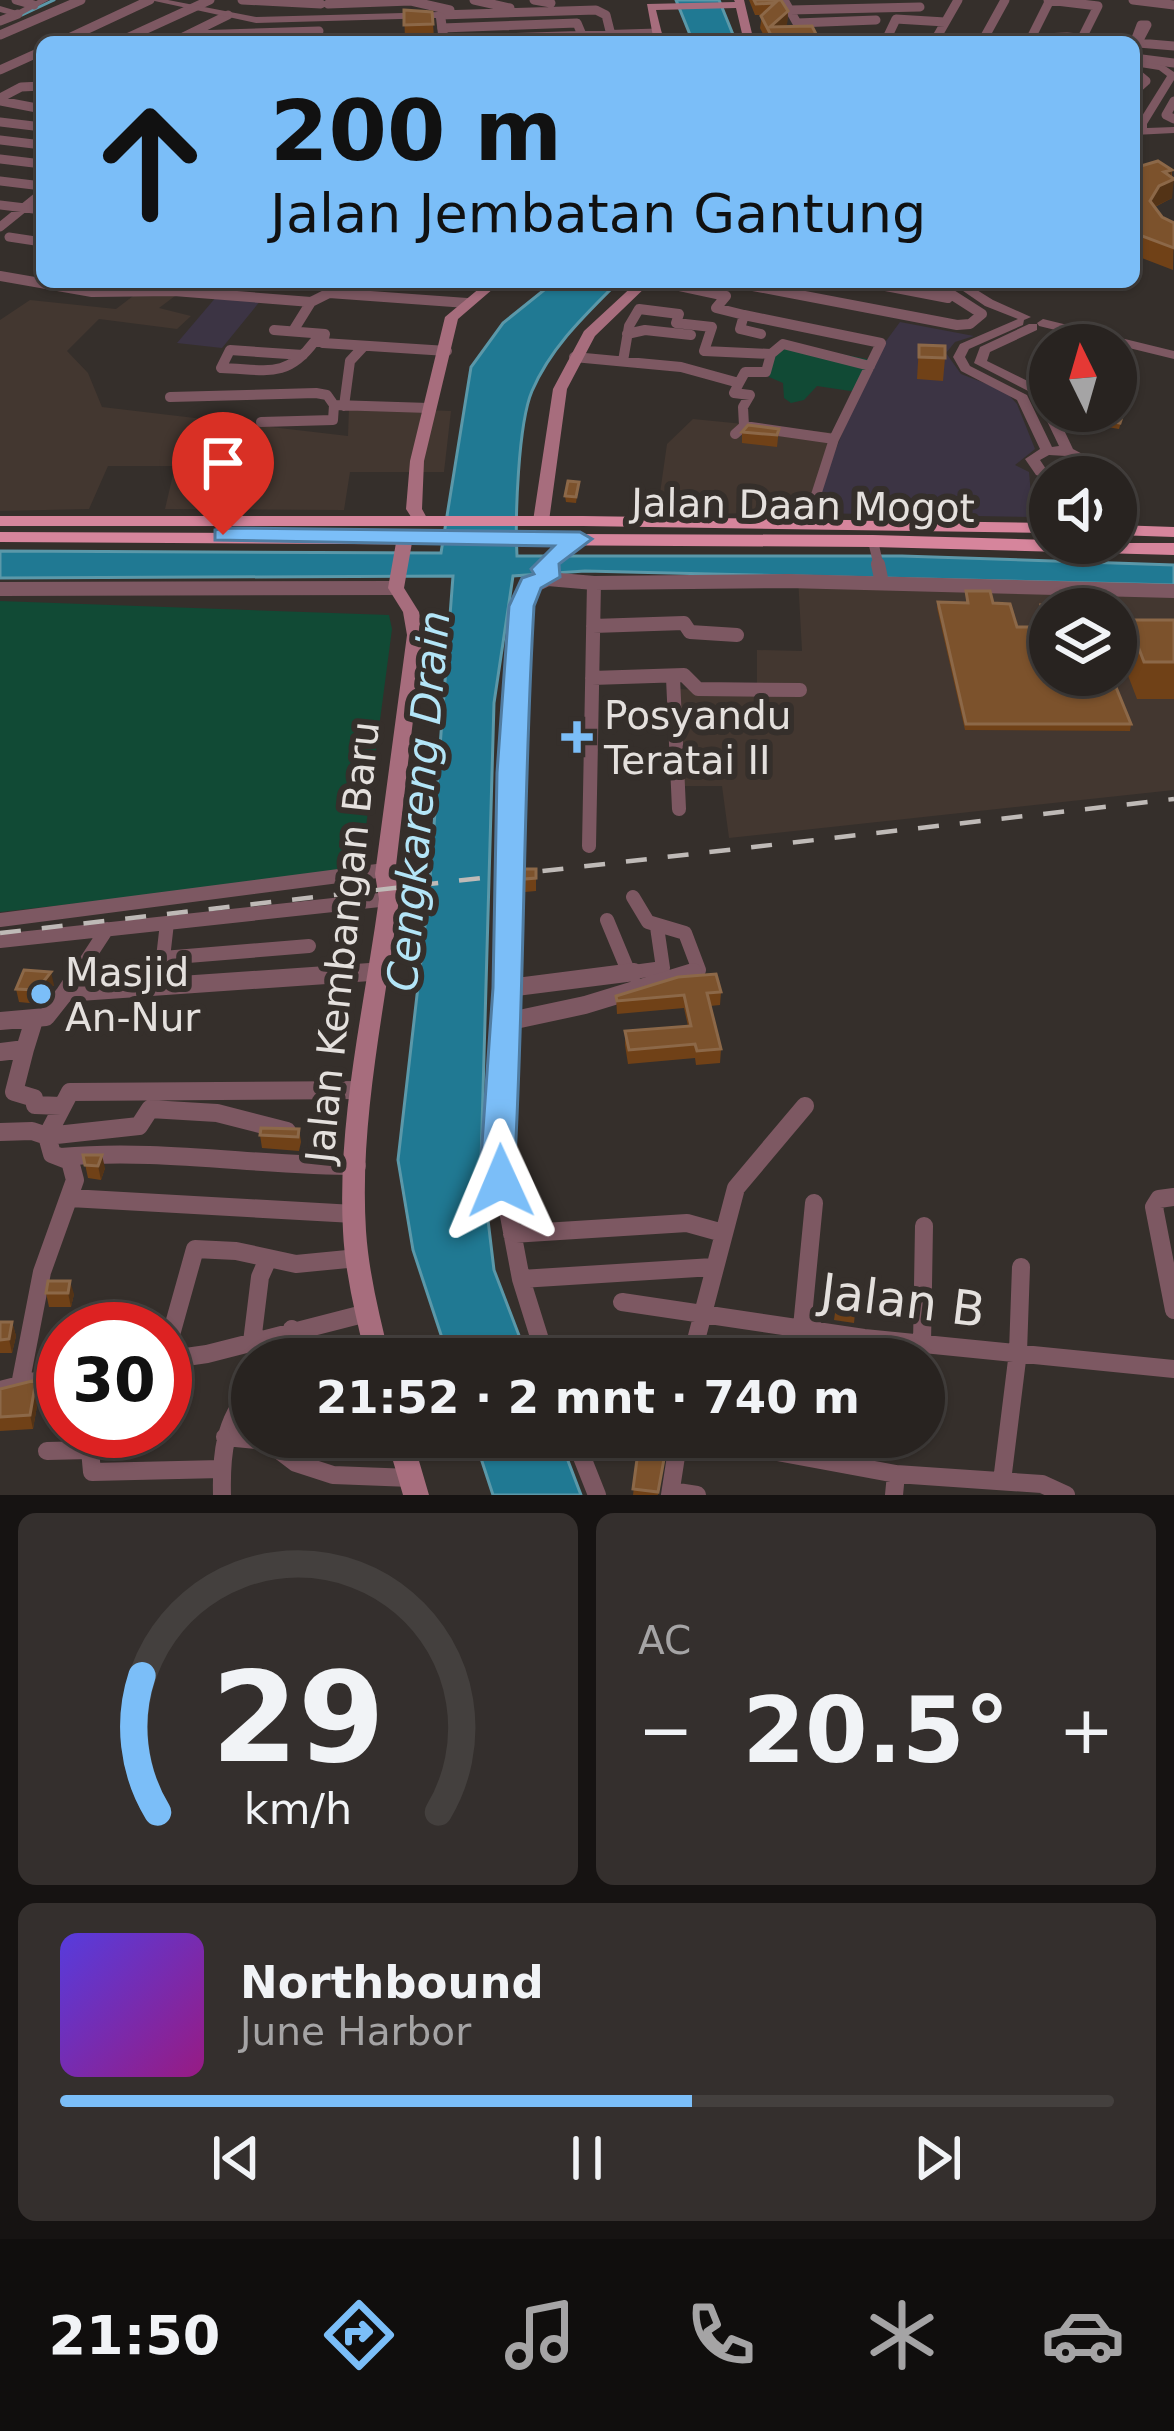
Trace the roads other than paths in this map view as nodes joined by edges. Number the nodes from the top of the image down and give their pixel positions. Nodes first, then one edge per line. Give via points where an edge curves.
1 (16, 0) edge
2 (81, 0) edge
3 (152, 0) edge
4 (210, 0) edge
5 (242, 0) edge
6 (481, 0) edge
7 (534, 0) edge
8 (784, 0) edge
9 (958, 0) edge
10 (1005, 0) edge
11 (1049, 0) edge
12 (1133, 0) edge
13 (325, 2) edge
14 (554, 2) edge
15 (39, 3) edge
16 (738, 3) edge
17 (652, 4) edge
18 (418, 5) edge
19 (1170, 5) edge
20 (920, 7) edge
21 (193, 8) junction
22 (0, 9) edge
23 (790, 10) junction
24 (532, 12) junction
25 (18, 14) junction
26 (458, 14) junction
27 (228, 15) junction
28 (1158, 19) dead end
29 (876, 20) dead end
30 (0, 22) edge
31 (945, 22) junction
32 (321, 28) edge
33 (442, 31) edge
34 (611, 34) junction
35 (0, 35) edge
36 (74, 36) edge
37 (131, 36) edge
38 (193, 36) edge
39 (530, 36) edge
40 (582, 36) edge
41 (600, 36) edge
42 (634, 36) edge
43 (658, 36) edge
44 (747, 36) edge
45 (889, 36) edge
46 (937, 36) edge
47 (985, 36) edge
48 (1032, 36) edge
49 (1083, 36) edge
50 (1140, 42) edge
51 (1174, 46) edge
52 (36, 54) edge
53 (1140, 66) edge
54 (1171, 69) edge
55 (0, 72) edge
56 (36, 81) edge
57 (36, 83) edge
58 (0, 99) edge
59 (1174, 102) edge
60 (36, 108) edge
61 (1174, 119) edge
62 (0, 122) edge
63 (1140, 123) edge
64 (36, 126) edge
65 (0, 140) edge
66 (36, 144) edge
67 (0, 159) edge
68 (36, 163) edge
69 (0, 181) edge
70 (36, 188) edge
71 (36, 195) edge
72 (0, 205) edge
73 (24, 207) junction
74 (36, 209) edge
75 (0, 226) edge
76 (8, 237) dead end
77 (36, 241) edge
78 (0, 276) edge
79 (36, 283) edge
80 (62, 288) edge
81 (81, 288) edge
82 (335, 288) edge
83 (487, 288) edge
84 (639, 288) edge
85 (689, 288) edge
86 (763, 288) edge
87 (896, 288) edge
88 (939, 288) edge
89 (966, 288) edge
90 (77, 291) junction
91 (329, 293) junction
92 (953, 299) junction
93 (311, 302) junction
94 (467, 303) junction
95 (717, 308) junction
96 (744, 315) junction
97 (1028, 322) junction
98 (705, 326) junction
99 (274, 330) dead end
100 (293, 331) junction
101 (627, 334) junction
102 (761, 334) dead end
103 (691, 335) dead end
104 (320, 342) junction
105 (364, 346) junction
106 (446, 352) junction
107 (720, 353) junction
108 (772, 354) junction
109 (303, 355) junction
110 (1174, 355) edge
111 (574, 358) junction
112 (622, 361) junction
113 (870, 366) junction
114 (709, 373) junction
115 (739, 383) junction
116 (170, 397) dead end
117 (339, 405) junction
118 (429, 408) junction
119 (261, 422) dead end
120 (834, 439) junction
121 (1046, 451) junction
122 (1068, 452) junction
123 (1035, 456) edge
124 (1074, 456) edge
125 (541, 520) junction
126 (0, 521) edge
127 (807, 523) junction
128 (413, 527) junction
129 (1029, 528) edge
130 (519, 529) junction
131 (1137, 531) edge
132 (1174, 532) edge
133 (0, 538) edge
134 (580, 539) junction
135 (1029, 544) edge
136 (874, 546) junction
137 (1137, 547) edge
138 (1174, 549) edge
139 (547, 576) junction
140 (881, 581) junction
141 (594, 583) junction
142 (397, 585) junction
143 (0, 589) edge
144 (1174, 591) edge
145 (593, 626) junction
146 (737, 635) dead end
147 (592, 678) junction
148 (674, 678) junction
149 (800, 690) dead end
150 (679, 808) dead end
151 (589, 846) dead end
152 (385, 871) junction
153 (633, 898) dead end
154 (389, 899) junction
155 (0, 920) edge
156 (607, 920) dead end
157 (166, 923) junction
158 (657, 927) dead end
159 (107, 929) junction
160 (0, 941) edge
161 (309, 946) dead end
162 (380, 971) junction
163 (629, 973) junction
164 (508, 988) junction
165 (65, 993) junction
166 (34, 1020) junction
167 (0, 1021) edge
168 (506, 1022) junction
169 (25, 1049) junction
170 (0, 1052) edge
171 (362, 1090) junction
172 (65, 1099) junction
173 (805, 1106) dead end
174 (287, 1131) edge
175 (0, 1132) edge
176 (47, 1136) junction
177 (61, 1157) junction
178 (357, 1166) junction
179 (1174, 1197) edge
180 (70, 1198) junction
181 (814, 1203) dead end
182 (354, 1214) junction
183 (924, 1226) dead end
184 (723, 1233) junction
185 (512, 1234) junction
186 (358, 1258) junction
187 (267, 1261) junction
188 (1021, 1267) dead end
189 (713, 1268) junction
190 (521, 1279) junction
191 (177, 1302) edge
192 (622, 1302) dead end
193 (1174, 1310) edge
194 (701, 1311) junction
195 (367, 1313) junction
196 (808, 1328) junction
197 (292, 1329) junction
198 (252, 1338) edge
199 (264, 1338) edge
200 (290, 1338) edge
201 (373, 1338) edge
202 (539, 1338) edge
203 (696, 1338) edge
204 (809, 1338) edge
205 (879, 1338) edge
206 (922, 1338) edge
207 (231, 1346) edge
208 (945, 1346) edge
209 (1018, 1352) junction
210 (192, 1353) edge
211 (1174, 1369) edge
212 (10, 1388) edge
213 (231, 1418) edge
214 (225, 1437) junction
215 (91, 1458) edge
216 (405, 1458) edge
217 (582, 1458) edge
218 (676, 1458) edge
219 (786, 1458) edge
220 (220, 1469) junction
221 (1002, 1481) junction
222 (895, 1484) edge
223 (413, 1487) edge
224 (1045, 1489) edge
225 (670, 1493) edge
226 (222, 1495) edge
227 (597, 1495) edge
228 (697, 1495) edge
229 (1066, 1495) edge

1 - 15 street
2 - 35 street
3 - 21 street
3 - 36 street
4 - 21 street
5 - 13 street
6 - 24 street
6 - 26 street
7 - 14 street
8 - 23 street
9 - 31 street
10 - 47 street
11 - 48 street
11 - 49 street via 1098,7
12 - 19 street
13 - 18 street
13 - 32 street
14 - 24 street
15 - 25 street
16 - 17 main road
16 - 44 main road
17 - 43 main road
18 - 26 street
18 - 32 street
18 - 33 street
19 - 28 street
20 - 23 street
21 - 27 street
21 - 37 street
22 - 25 street
23 - 29 street via 796,22
24 - 26 street
24 - 34 street via 598,11
25 - 30 street
26 - 33 street
27 - 32 street
27 - 38 street
31 - 45 street via 896,19
31 - 46 street
32 - 38 street
33 - 39 street
33 - 40 street via 577,23
34 - 41 street
34 - 42 street
50 - 51 street
52 - 55 street
53 - 54 street
54 - 63 street
55 - 56 street
57 - 58 street
58 - 60 street
59 - 61 street via 1166,115
62 - 64 street
65 - 66 street
67 - 68 street
69 - 70 street
71 - 73 street
72 - 73 street
73 - 74 street
73 - 75 street
76 - 77 street
78 - 79 street
80 - 90 street
81 - 90 street
82 - 91 street
83 - 94 main road
84 - 111 main road
85 - 95 street via 726,296
86 - 92 street via 957,325 982,314
87 - 92 street
88 - 92 street
89 - 97 street
90 - 93 street
91 - 93 street
91 - 94 street
93 - 100 street
94 - 106 main road, Jalan Kembangan Baru via 453,314
95 - 96 street
95 - 98 street
96 - 102 street via 740,329
96 - 113 street via 880,341
97 - 110 street
97 - 121 street via 964,347 958,357 1022,398
97 - 122 street via 984,350 980,363 1039,392
98 - 101 street via 638,310
98 - 107 street via 713,327 702,350
99 - 100 street
100 - 104 street via 325,334
101 - 103 street
101 - 112 street
104 - 105 street
104 - 109 street
105 - 106 street
105 - 117 street via 350,361
106 - 118 main road, Jalan Kembangan Baru
107 - 108 street
107 - 114 street
108 - 113 street via 792,345
108 - 115 street via 766,372 745,372
109 - 109 street via 287,370 221,368 230,350
111 - 112 street
111 - 125 main road via 558,398
112 - 114 street
113 - 120 street
114 - 115 street
115 - 120 street via 734,393 750,395 740,430
116 - 117 street via 316,393
117 - 118 street
117 - 119 street via 333,420
118 - 128 main road, Jalan Kembangan Baru
120 - 127 street
121 - 122 street
121 - 123 street
122 - 124 street
125 - 127 highway, Jalan Daan Mogot
125 - 130 highway, Jalan Daan Mogot
126 - 128 highway, Jalan Daan Mogot
127 - 129 highway, Jalan Daan Mogot
128 - 130 highway, Jalan Daan Mogot
128 - 133 highway, Jalan Daan Mogot
128 - 142 main road, Jalan Kembangan Baru
130 - 134 highway, Jalan Daan Mogot
131 - 132 highway
134 - 136 highway, Jalan Daan Mogot
134 - 139 street via 545,564
135 - 136 highway, Jalan Daan Mogot
136 - 140 street
137 - 138 highway, Jalan Daan Mogot
139 - 141 street
139 - 164 street via 531,584 522,606 514,690
140 - 141 street
140 - 144 street
141 - 145 street
142 - 143 street
142 - 152 main road, Jalan Kembangan Baru via 415,635
145 - 146 street via 684,623 690,632
145 - 147 street
147 - 148 street
147 - 151 street
148 - 149 street via 686,676 698,688
148 - 150 street
152 - 154 main road, Jalan Kembangan Baru
152 - 155 street
153 - 168 street via 648,922 685,933 699,970
154 - 157 street
154 - 162 main road, Jalan Kembangan Baru
156 - 163 street
157 - 159 street
157 - 161 street via 164,958
158 - 163 street via 665,967
159 - 160 street
159 - 165 street
162 - 165 street
162 - 171 main road, Jalan Kembangan Baru
163 - 164 street
164 - 168 street
165 - 166 street via 49,1015
166 - 167 street
166 - 169 street
168 - 185 street via 498,1158
169 - 170 street
169 - 172 street via 14,1091 35,1105
171 - 172 street
171 - 178 main road, Jalan Kembangan Baru
172 - 176 street
173 - 184 street via 747,1169
174 - 176 street via 217,1113 150,1109 139,1126
175 - 176 street
176 - 177 street
177 - 178 street via 116,1152
177 - 180 street via 74,1168
178 - 182 main road, Jalan Kembangan Baru
179 - 193 street via 1154,1208
180 - 182 street
180 - 212 street
181 - 196 street
182 - 186 main road, Jalan Kembangan Baru
183 - 206 street
184 - 185 street via 687,1223
184 - 189 street
185 - 190 street
186 - 187 street
186 - 195 main road, Jalan Kembangan Baru
187 - 191 street via 195,1249
187 - 198 street
188 - 209 street
189 - 190 street
189 - 194 street
190 - 202 street
192 - 194 street, Jalan B
194 - 196 street, Jalan B
194 - 203 street
195 - 197 street
195 - 201 main road, Jalan Kembangan Baru
196 - 204 street
196 - 205 street, Jalan B
197 - 199 street
197 - 200 street
207 - 210 street
208 - 209 street, Jalan B
209 - 211 street, Jalan B
209 - 221 street
213 - 214 street
214 - 220 street
214 - 223 street via 267,1441 310,1469
215 - 220 street via 92,1472
216 - 223 main road
217 - 227 street
218 - 225 street
219 - 222 street
220 - 226 street
221 - 222 street
221 - 224 street
224 - 229 street
225 - 228 street

